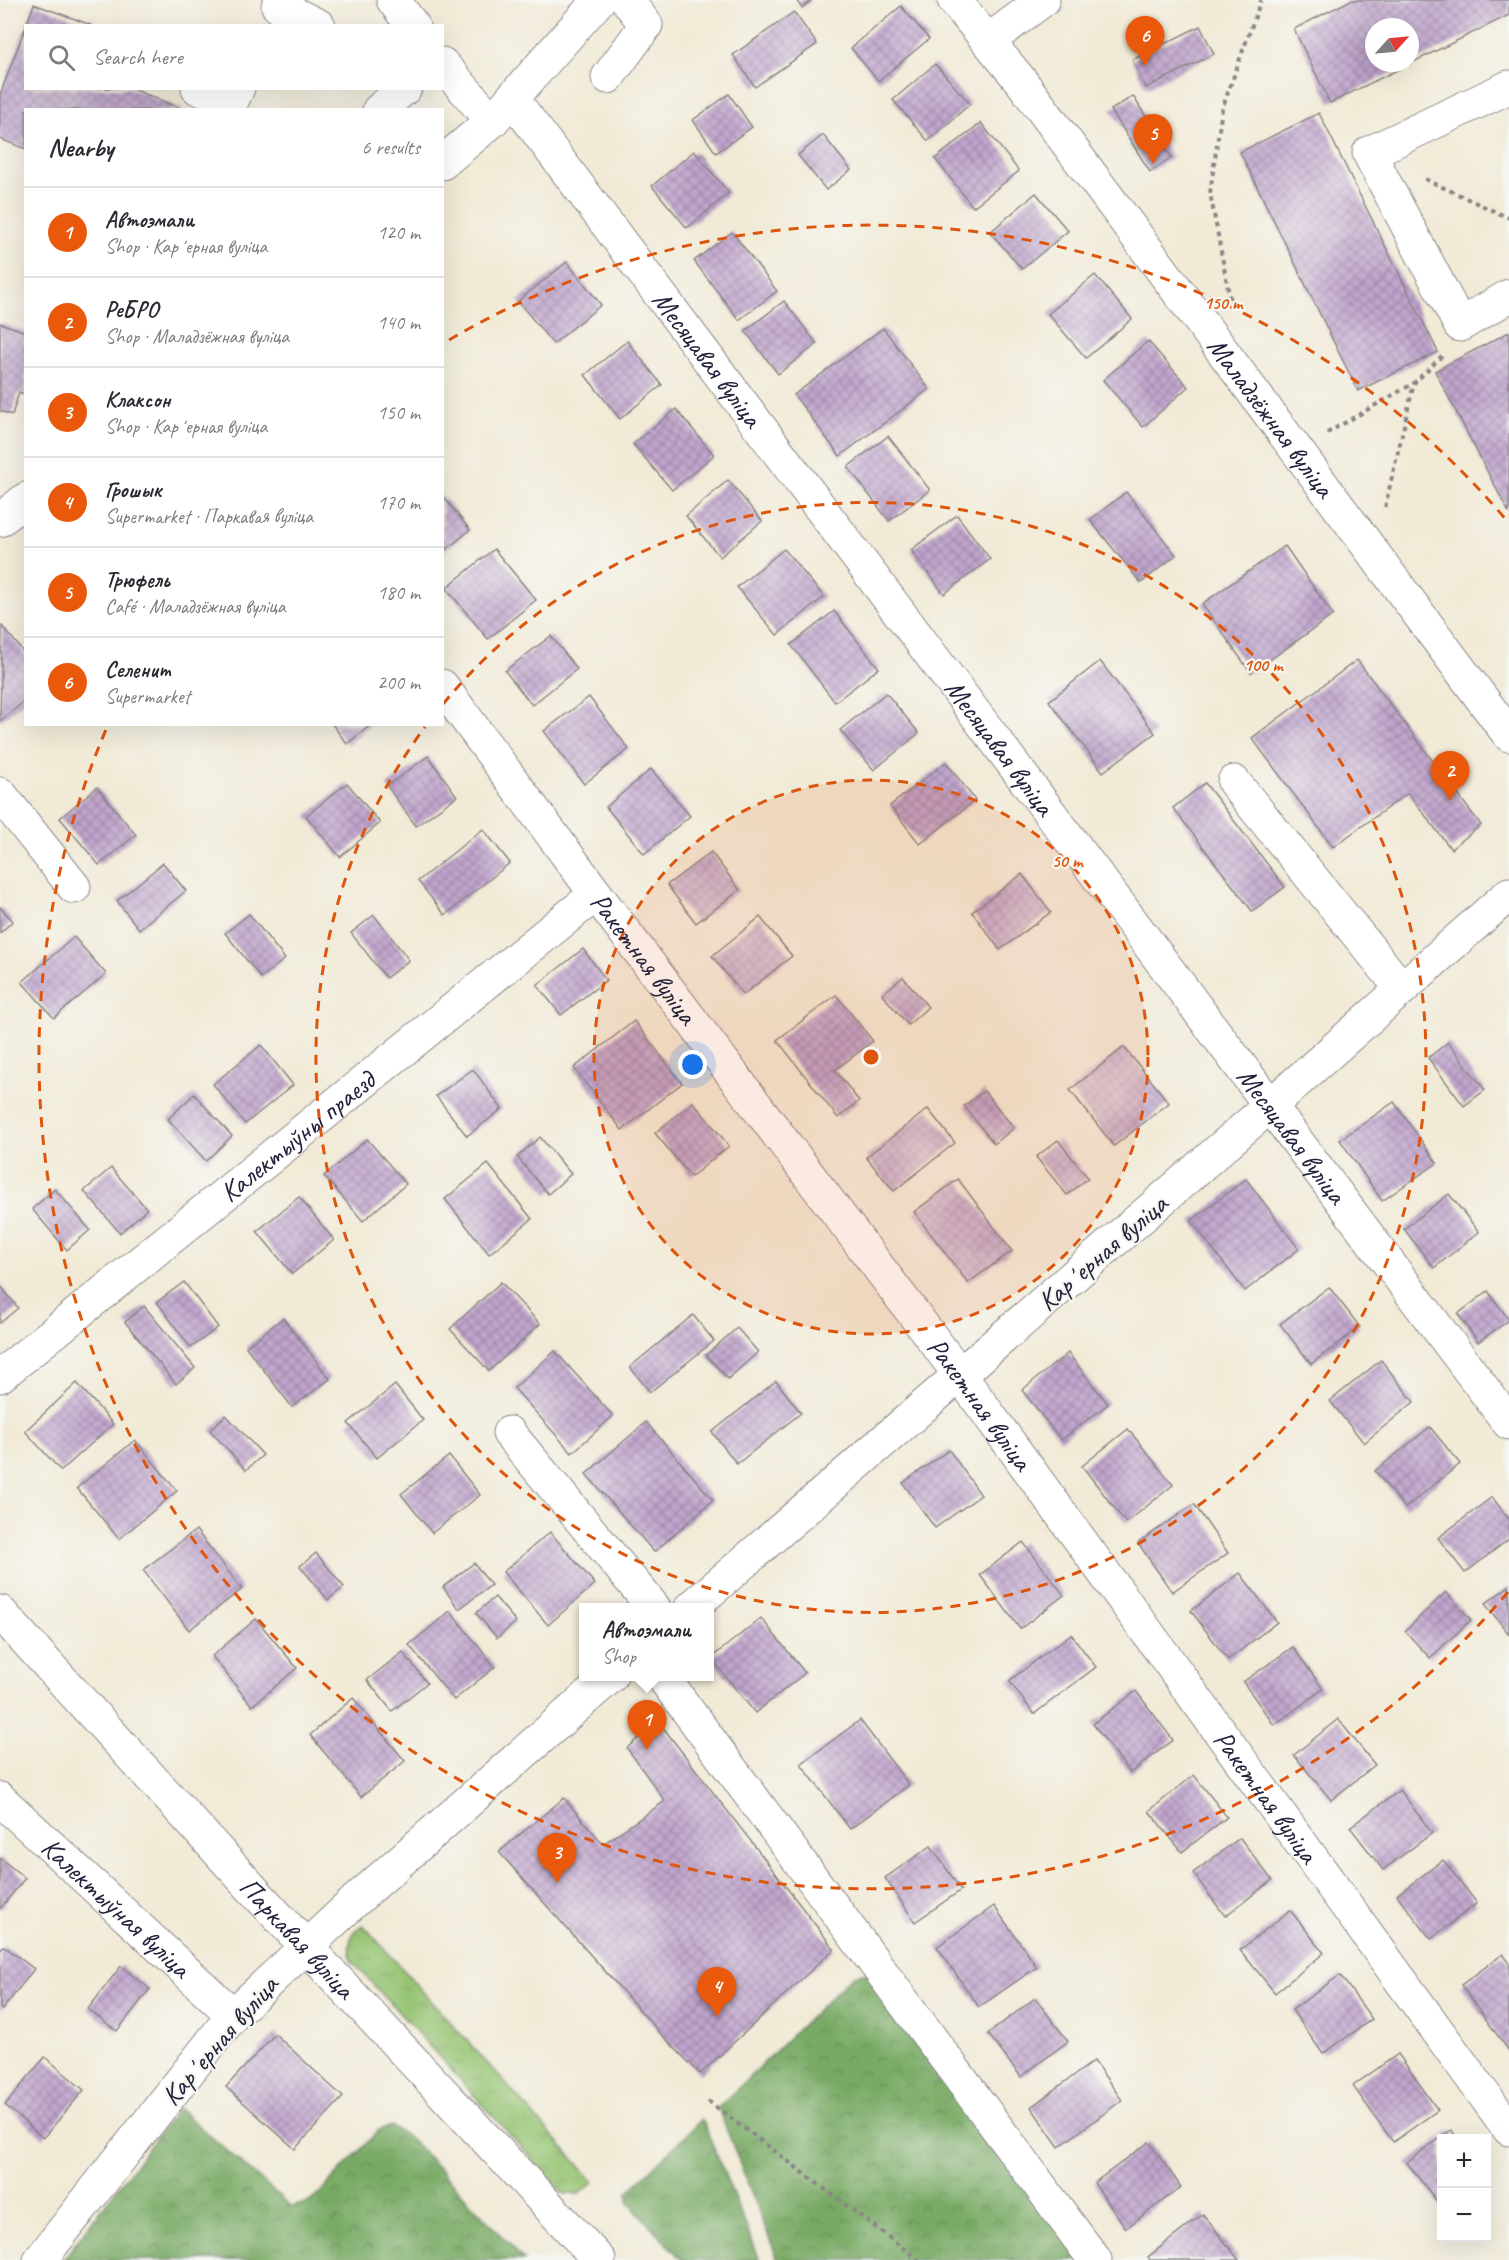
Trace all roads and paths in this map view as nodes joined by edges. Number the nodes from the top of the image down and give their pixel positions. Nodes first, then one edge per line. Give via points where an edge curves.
1 (393, 0) edge
2 (627, 0) edge
3 (954, 0) edge
4 (1043, 0) edge
5 (1261, 0) edge
6 (583, 5) edge
7 (276, 10) edge
8 (314, 24) edge
9 (411, 24) edge
10 (987, 41) junction
11 (444, 66) edge
12 (608, 77) dead end
13 (1509, 87) edge
14 (203, 90) edge
15 (237, 90) edge
16 (403, 90) edge
17 (381, 108) edge
18 (502, 109) junction
19 (444, 161) edge
20 (1509, 296) edge
21 (1232, 308) dead end
22 (1449, 349) dead end
23 (1414, 382) junction
24 (1320, 437) dead end
25 (24, 501) edge
26 (1384, 508) dead end
27 (0, 520) edge
28 (444, 689) edge
29 (1509, 735) edge
30 (1234, 782) dead end
31 (0, 794) edge
32 (74, 887) dead end
33 (596, 894) junction
34 (1509, 894) edge
35 (1402, 989) junction
36 (1272, 1104) junction
37 (960, 1376) junction
38 (0, 1377) edge
39 (1509, 1423) edge
40 (509, 1433) dead end
41 (650, 1603) edge
42 (697, 1603) edge
43 (0, 1612) edge
44 (606, 1681) edge
45 (665, 1681) edge
46 (0, 1799) edge
47 (306, 1946) junction
48 (233, 2015) junction
49 (708, 2101) dead end
50 (1509, 2129) edge
51 (40, 2260) edge
52 (599, 2260) edge
53 (919, 2260) edge
54 (1095, 2260) edge

1 - 9 street
2 - 12 street via 646,25
3 - 10 street, Маладзёжная вуліца
4 - 10 street
5 - 21 path via 1222,109 1210,193
6 - 18 street
7 - 8 street
10 - 29 street, Маладзёжная вуліца via 1021,81
11 - 18 street, Месяцавая вуліца
13 - 20 street via 1369,153 1460,325
14 - 15 street via 232,101
16 - 17 street
18 - 19 street
18 - 36 street, Месяцавая вуліца
22 - 23 path
23 - 24 path
23 - 26 path
25 - 27 street
28 - 33 street, Ракетная вуліца
30 - 35 street
31 - 32 street
33 - 37 street, Ракетная вуліца
33 - 38 street, Калектыўны праезд
34 - 35 street, Карʼерная вуліца
35 - 36 street, Карʼерная вуліца
36 - 37 street, Карʼерная вуліца
36 - 39 street, Месяцавая вуліца
37 - 42 street, Карʼерная вуліца
37 - 50 street, Ракетная вуліца
40 - 41 street
43 - 47 street, Паркавая вуліца
44 - 47 street, Карʼерная вуліца
45 - 54 street
46 - 48 street, Калектыўная вуліца
47 - 48 street, Карʼерная вуліца
47 - 52 street, Паркавая вуліца
48 - 51 street, Карʼерная вуліца
49 - 53 path

